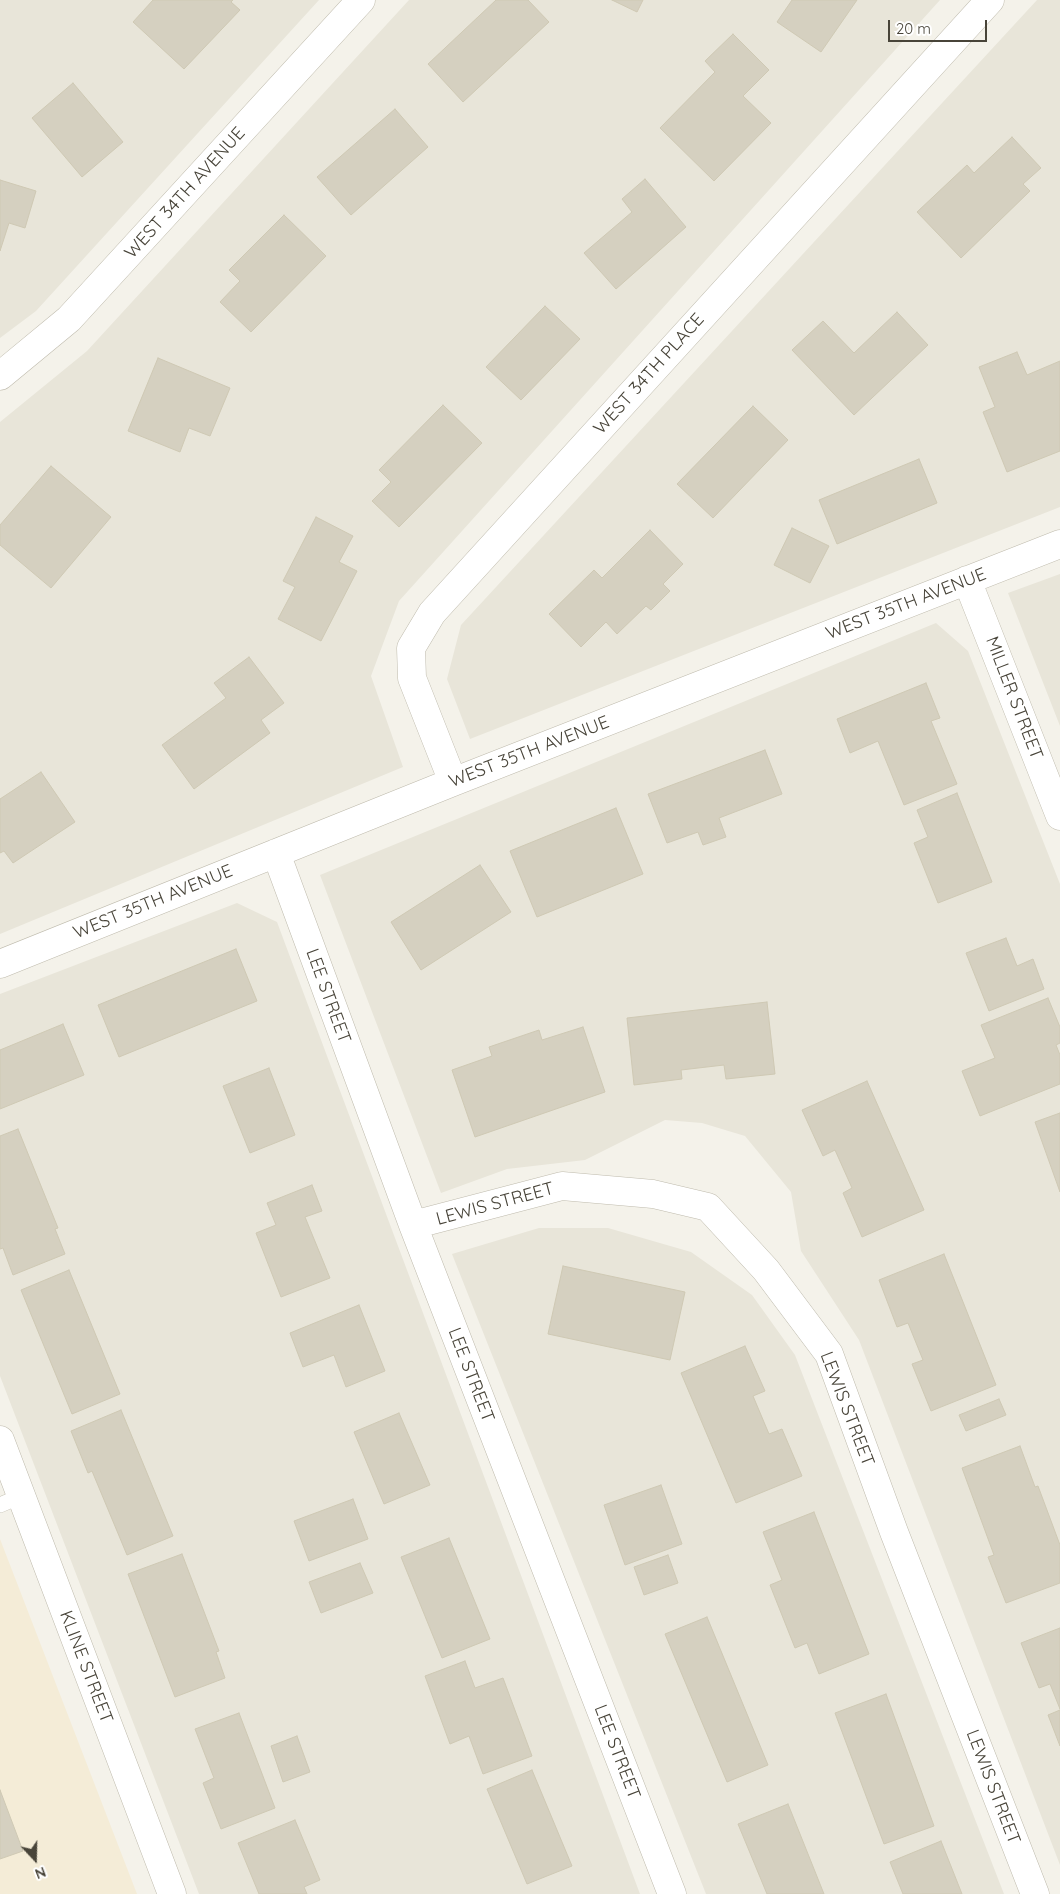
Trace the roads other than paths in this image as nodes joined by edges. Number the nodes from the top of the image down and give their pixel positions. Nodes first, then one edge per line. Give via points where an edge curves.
1 (361, 0) edge
2 (990, 0) edge
3 (0, 376) edge
4 (1060, 544) edge
5 (967, 580) junction
6 (453, 782) junction
7 (1060, 816) edge
8 (276, 853) junction
9 (0, 964) edge
10 (413, 1225) junction
11 (0, 1440) edge
12 (11, 1500) edge
13 (171, 1894) edge
14 (672, 1894) edge
15 (1035, 1894) edge

1 - 3 street, WEST 34TH AVENUE via 69,319
2 - 6 street, WEST 34TH PLACE via 432,613 411,648 412,678
4 - 5 street, WEST 35TH AVENUE
5 - 6 street, WEST 35TH AVENUE
5 - 7 street, MILLER STREET
6 - 8 street, WEST 35TH AVENUE
8 - 9 street, WEST 35TH AVENUE
8 - 10 street, LEE STREET
10 - 14 street, LEE STREET
10 - 15 street, LEWIS STREET via 562,1186 654,1194 708,1207 766,1270 829,1354 897,1541
11 - 12 street, KLINE STREET
12 - 13 street, KLINE STREET

